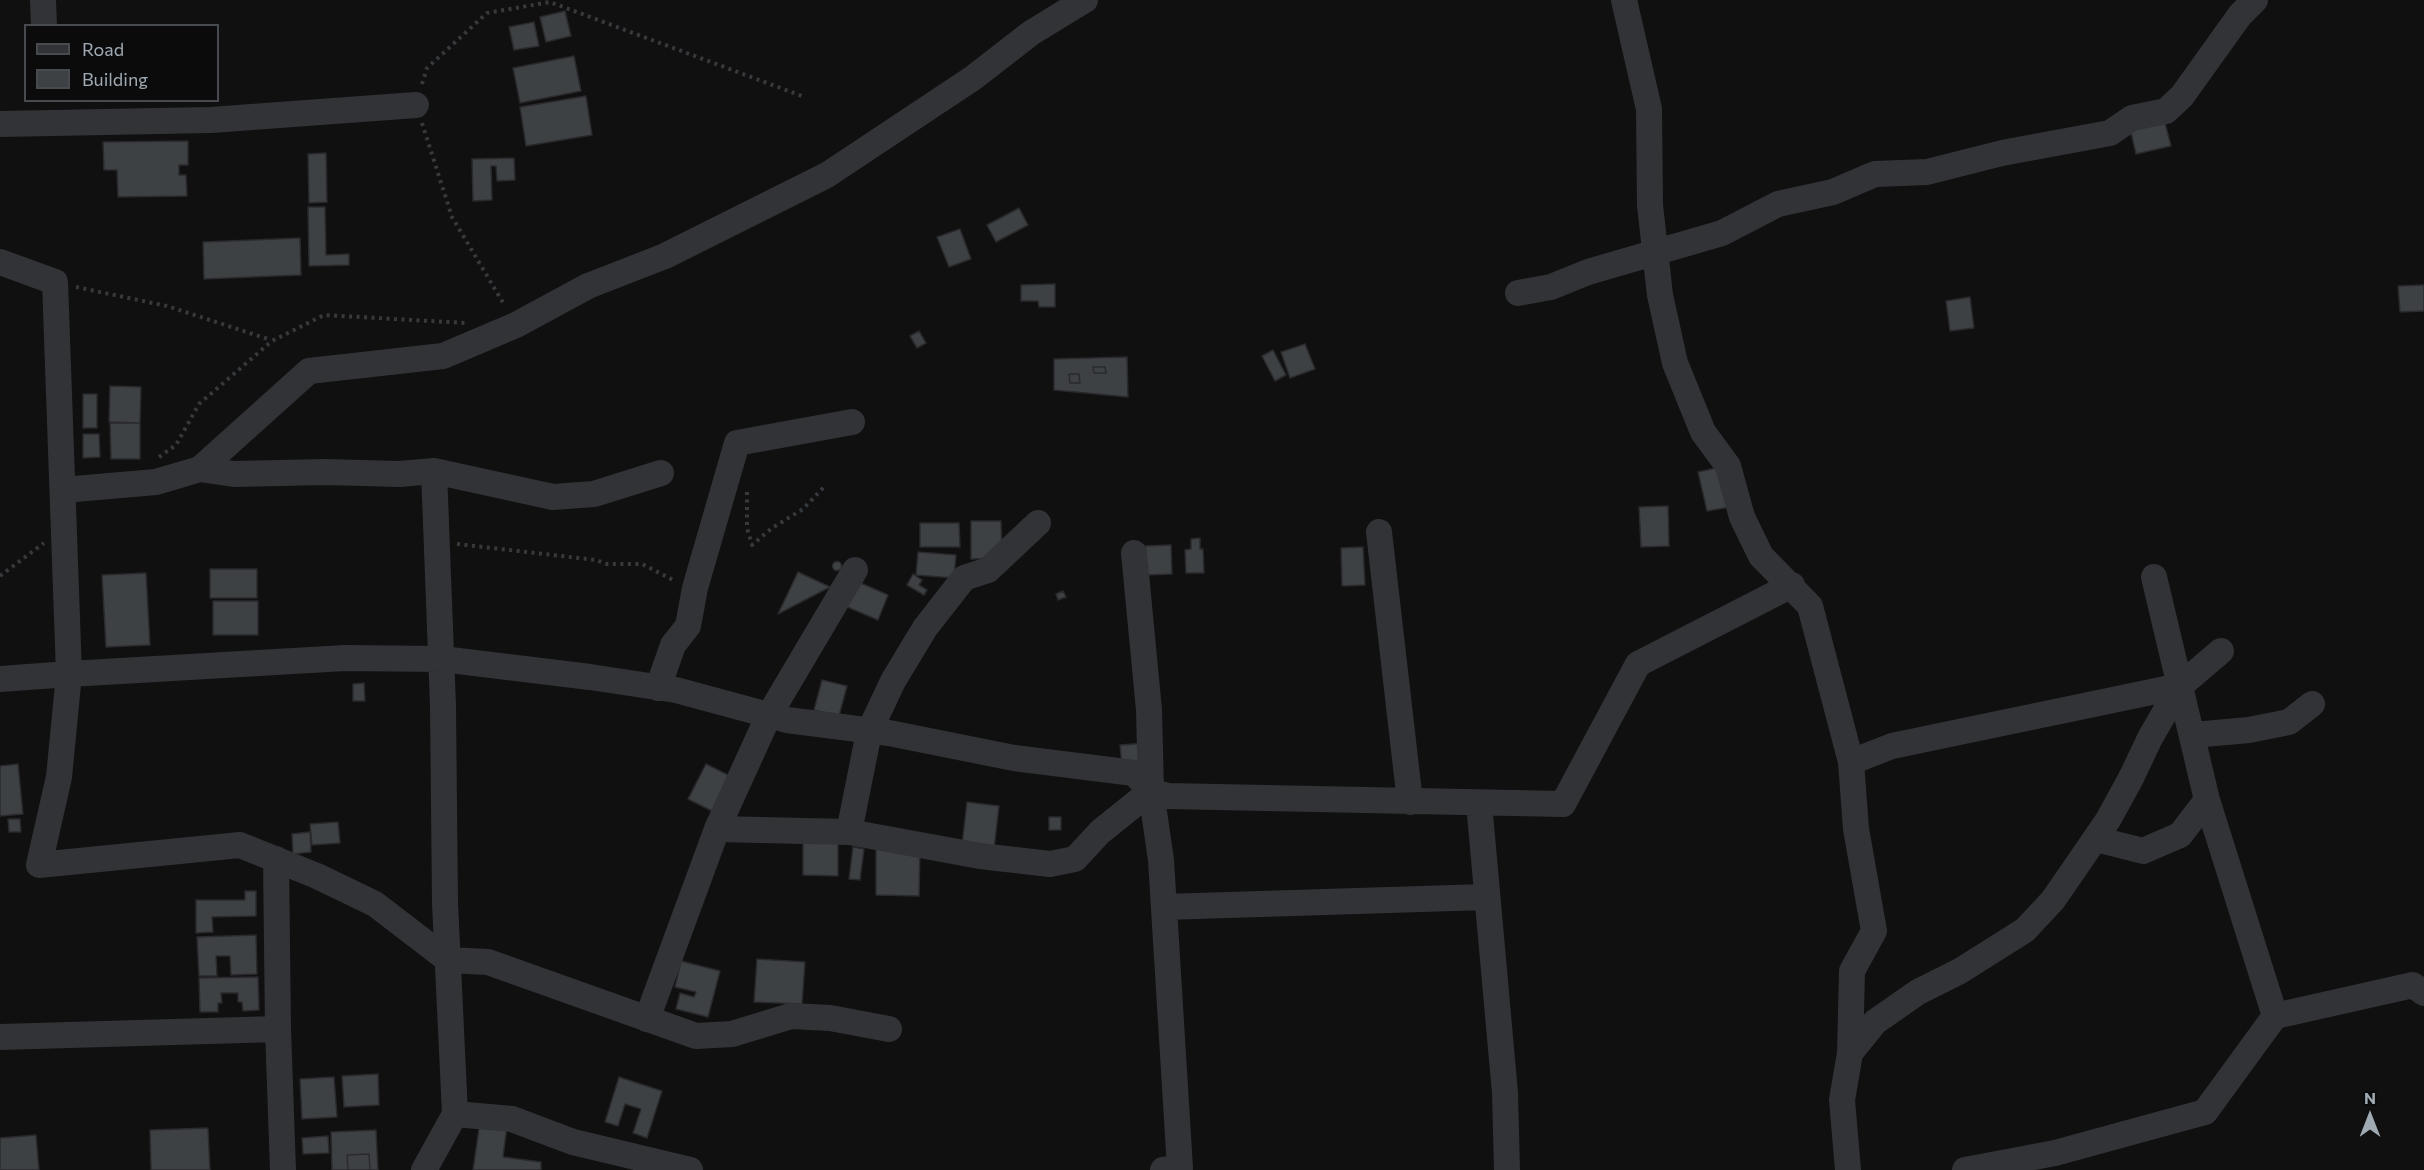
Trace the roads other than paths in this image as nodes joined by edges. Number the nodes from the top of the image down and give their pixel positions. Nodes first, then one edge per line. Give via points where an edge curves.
1 (43, 0) edge
2 (1085, 0) edge
3 (1623, 0) edge
4 (2255, 0) edge
5 (44, 24) edge
6 (416, 105) road end
7 (47, 112) edge
8 (0, 124) edge
9 (1655, 252) junction
10 (0, 262) edge
11 (1518, 293) dead end
12 (852, 422) dead end
13 (200, 469) junction
14 (434, 471) junction
15 (661, 473) dead end
16 (63, 490) junction
17 (1038, 523) dead end
18 (1379, 532) dead end
19 (1134, 553) dead end
20 (855, 570) dead end
21 (2154, 577) dead end
22 (1792, 585) junction
23 (2222, 651) dead end
24 (442, 659) junction
25 (69, 674) junction
26 (0, 679) edge
27 (2180, 686) junction
28 (658, 688) junction
29 (2312, 704) dead end
30 (768, 717) junction
31 (869, 732) junction
32 (2193, 735) junction
33 (1851, 762) junction
34 (1151, 791) junction
35 (2207, 800) junction
36 (1410, 802) junction
37 (1479, 803) junction
38 (717, 829) junction
39 (849, 832) junction
40 (2096, 839) junction
41 (276, 859) junction
42 (1486, 897) junction
43 (1164, 907) junction
44 (448, 960) junction
45 (2424, 993) edge
46 (2275, 1016) junction
47 (647, 1019) junction
48 (278, 1029) junction
49 (889, 1029) dead end
50 (0, 1037) edge
51 (1850, 1053) junction
52 (455, 1114) junction
53 (283, 1170) edge
54 (424, 1170) edge
55 (690, 1170) edge
56 (1163, 1170) edge
57 (1507, 1170) edge
58 (1848, 1170) edge
59 (1965, 1170) edge

1 - 5 street
2 - 13 street via 1030,33 973,78 826,175 665,256 588,286 516,325 443,356 309,371
3 - 9 street via 1649,109 1650,205
4 - 9 street via 2182,96 2166,111 2132,118 2110,133 1927,172 1875,174 1833,192 1778,204 1722,233
6 - 7 street via 211,120
7 - 8 street
9 - 11 street via 1551,287
9 - 22 street via 1675,363 1703,432 1728,466 1742,517 1761,556
10 - 16 street via 55,282
12 - 28 street via 737,443 695,588 688,626 673,645
13 - 14 street via 234,474
13 - 16 street via 156,482
14 - 15 street via 553,497 594,494
14 - 24 street
16 - 25 street
17 - 31 street via 988,570 964,578 924,628
18 - 36 street
19 - 34 street via 1149,710
20 - 30 street
21 - 27 street
22 - 33 street via 1810,606
22 - 37 street via 1638,664 1563,804
23 - 27 street
24 - 25 street via 345,658
24 - 28 street
24 - 44 street
25 - 26 street
25 - 41 street via 59,777 39,865 240,845
27 - 32 street
27 - 33 street via 1892,746
27 - 40 street
28 - 30 street via 742,707
29 - 32 street via 2289,722
30 - 31 street
30 - 38 street
31 - 34 street via 1014,758 1134,773
31 - 39 street
32 - 35 street
33 - 51 street via 1856,829 1874,931 1852,971
34 - 36 street via 1167,796
34 - 39 street via 1100,832 1075,859 1050,864 980,856
34 - 43 street
35 - 40 street via 2180,835 2143,851
35 - 46 street
36 - 37 street
37 - 42 street
38 - 39 street
38 - 47 street
40 - 51 street via 2053,900 2025,930 1918,992 1875,1022
41 - 44 street via 375,904
41 - 48 street
42 - 43 street
42 - 57 street via 1505,1093
43 - 56 street via 1180,1168
44 - 47 street via 488,962
44 - 52 street
45 - 46 street via 2413,985
46 - 59 street via 2205,1112 2055,1153
47 - 49 street via 696,1036 732,1034 791,1016 830,1018
48 - 50 street
48 - 53 street
51 - 58 street via 1842,1100
52 - 54 street
52 - 55 street via 512,1119 573,1142

